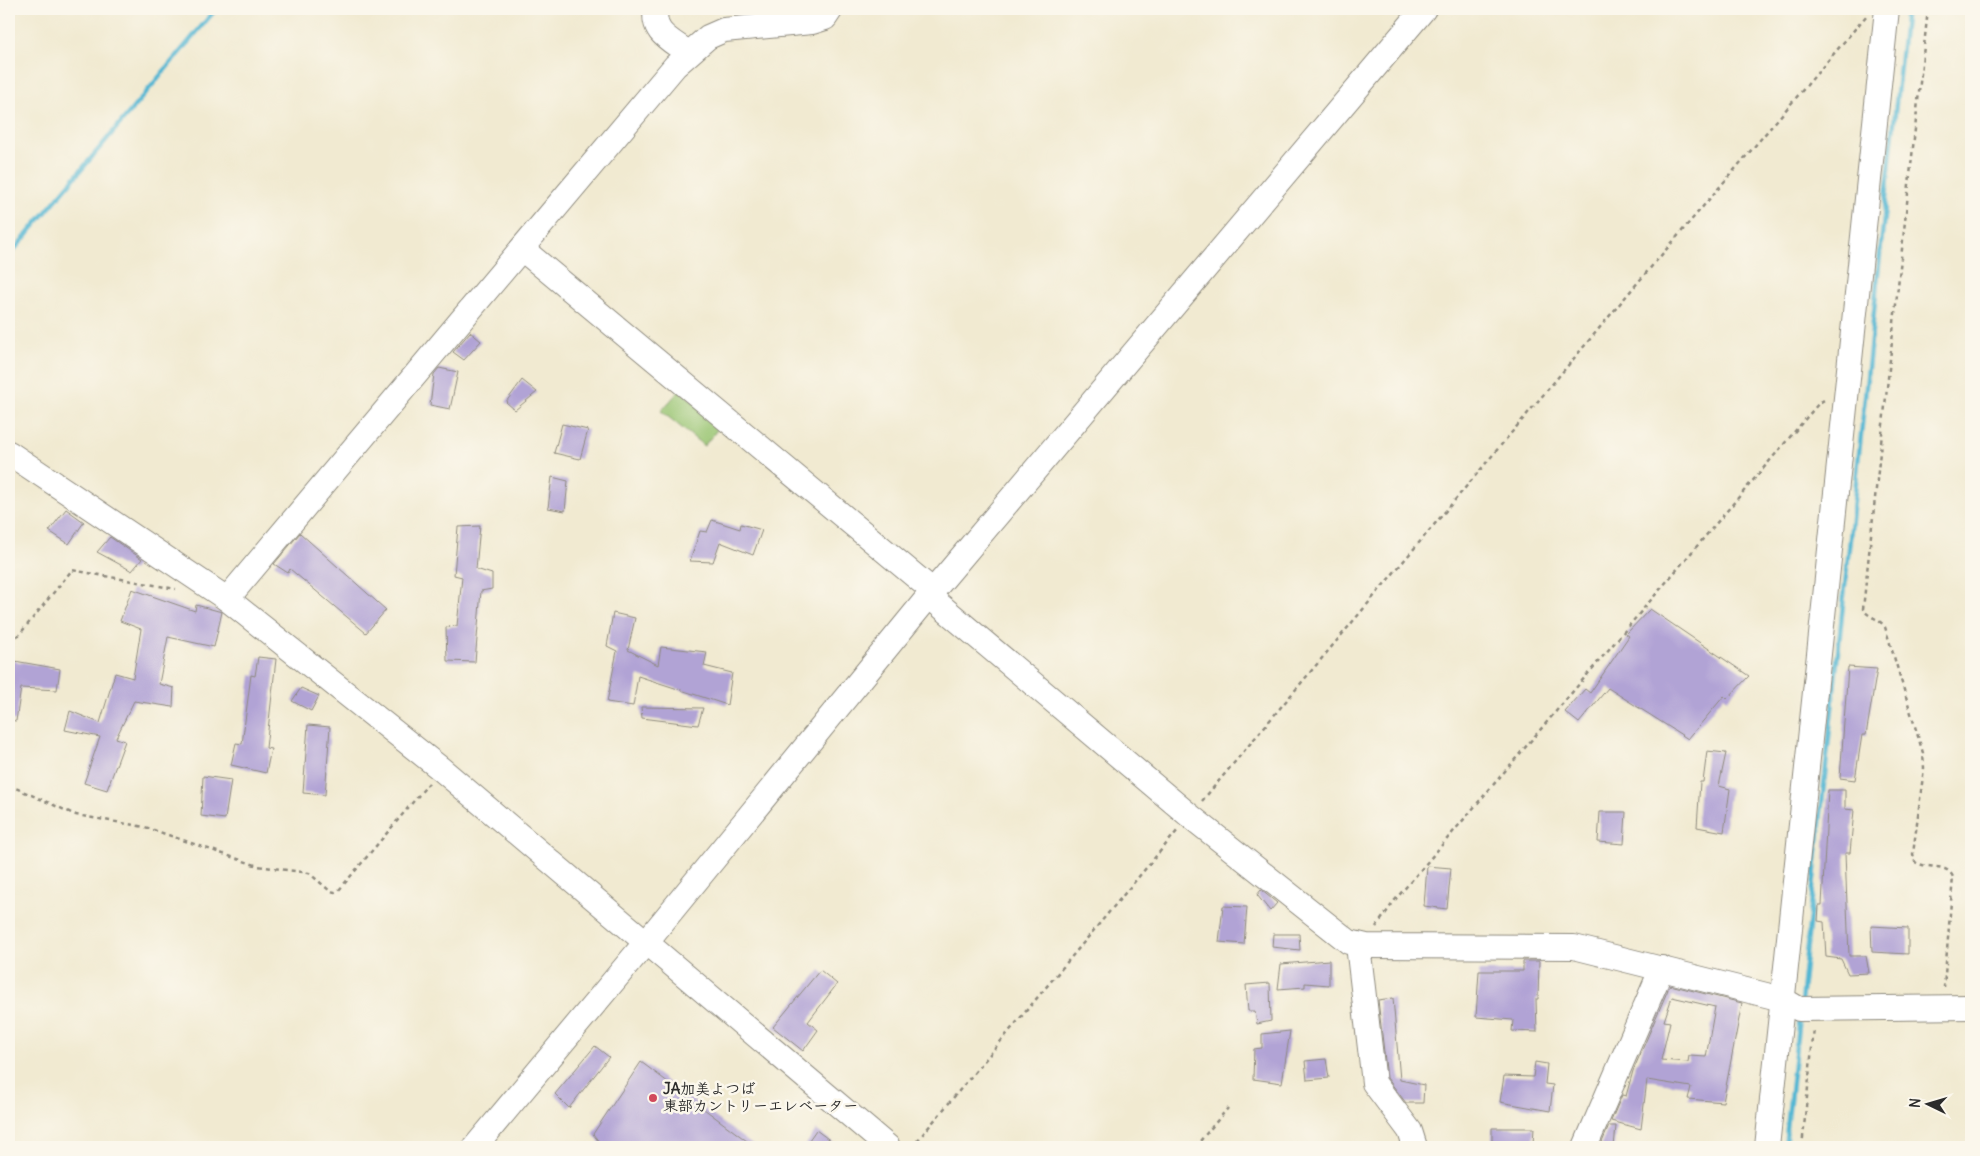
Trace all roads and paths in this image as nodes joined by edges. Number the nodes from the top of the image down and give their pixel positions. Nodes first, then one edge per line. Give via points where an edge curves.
1 (656, 9) edge
2 (831, 9) edge
3 (1424, 9) edge
4 (1928, 9) edge
5 (1886, 10) edge
6 (688, 53) junction
7 (522, 249) junction
8 (1846, 392) junction
9 (9, 453) edge
10 (184, 590) dead end
11 (227, 599) junction
12 (938, 601) junction
13 (9, 640) edge
14 (441, 769) junction
15 (9, 785) edge
16 (1190, 816) junction
17 (647, 941) junction
18 (1362, 945) junction
19 (1662, 968) junction
20 (1942, 1006) junction
21 (1801, 1007) junction
22 (1971, 1007) edge
23 (1228, 1108) dead end
24 (475, 1147) edge
25 (888, 1147) edge
26 (912, 1147) edge
27 (1194, 1147) edge
28 (1414, 1147) edge
29 (1585, 1147) edge
30 (1766, 1147) edge
31 (1802, 1147) edge

1 - 6 street via 654,17 658,31
2 - 6 street via 825,18 812,22 724,30 708,37
3 - 12 street
4 - 20 path via 1863,608 1867,615 1885,627 1923,753 1915,862 1921,866 1945,868 1953,877
5 - 8 street
5 - 16 path via 1866,15 1634,286
6 - 7 street
7 - 11 street
7 - 12 street
8 - 18 path via 1819,403 1395,900
8 - 21 street
9 - 11 street
10 - 13 path via 72,570 19,635
11 - 14 street
12 - 16 street
12 - 17 street
14 - 15 path via 335,892 309,873 258,866 145,827 76,815
14 - 17 street
16 - 18 street via 1349,942
16 - 26 path
17 - 24 street
17 - 25 street
18 - 19 street via 1574,947
18 - 28 street via 1374,1083 1410,1131
19 - 21 street
19 - 29 street
20 - 21 street
20 - 22 street
21 - 30 street
21 - 31 path
23 - 27 path

